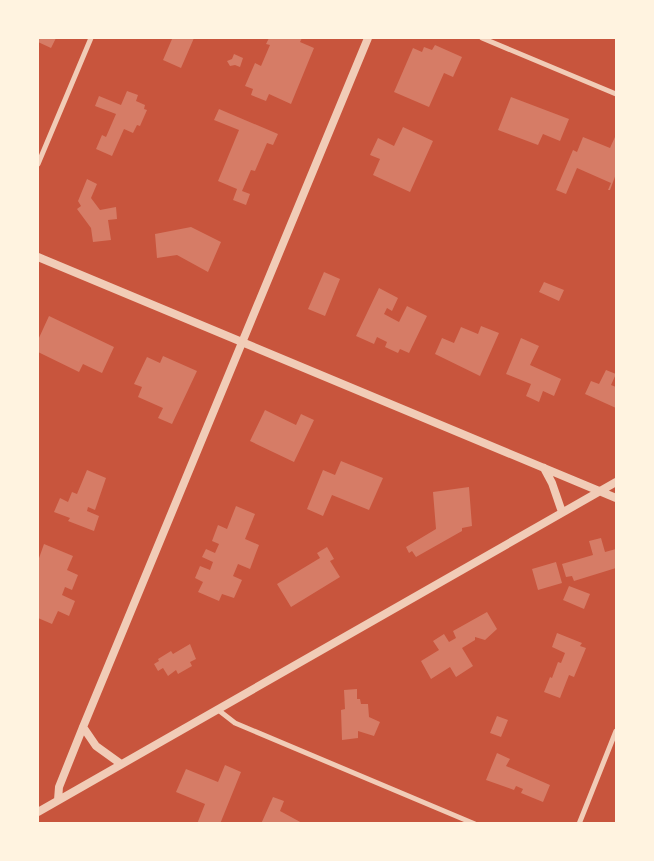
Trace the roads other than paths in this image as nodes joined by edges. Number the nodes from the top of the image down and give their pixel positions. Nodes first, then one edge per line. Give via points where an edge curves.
1 (91, 38) edge
2 (368, 38) edge
3 (482, 38) edge
4 (616, 94) edge
5 (38, 164) edge
6 (38, 257) edge
7 (243, 343) junction
8 (544, 468) junction
9 (616, 482) edge
10 (600, 491) junction
11 (616, 498) edge
12 (562, 512) junction
13 (217, 710) junction
14 (83, 727) junction
15 (616, 731) edge
16 (121, 764) junction
17 (58, 800) junction
18 (38, 812) edge
19 (474, 824) edge
20 (579, 824) edge

1 - 5 street
2 - 7 street
3 - 4 street
6 - 7 street
7 - 8 street
7 - 14 street
8 - 10 street
8 - 12 street
9 - 10 street
10 - 11 street
10 - 12 street
12 - 13 street
13 - 16 street
13 - 19 street via 235,723
14 - 16 street via 96,746
14 - 17 street via 59,787
15 - 20 street
16 - 17 street
17 - 18 street

